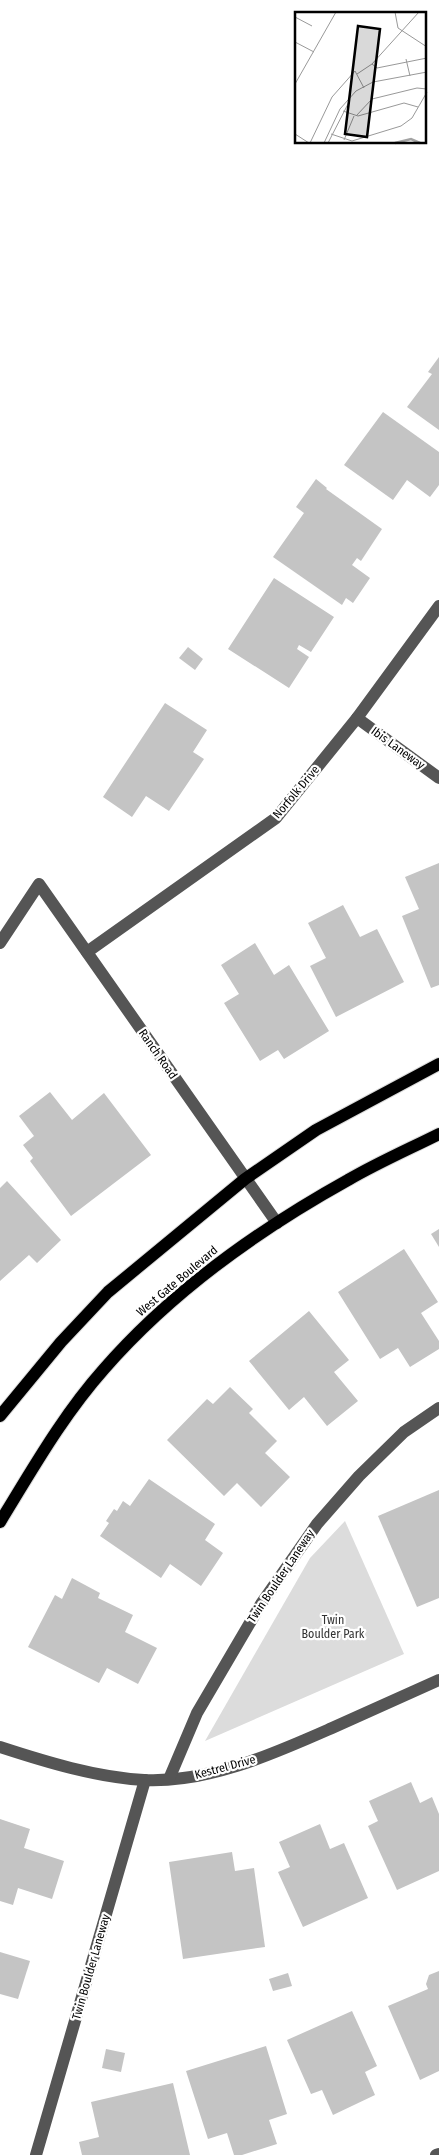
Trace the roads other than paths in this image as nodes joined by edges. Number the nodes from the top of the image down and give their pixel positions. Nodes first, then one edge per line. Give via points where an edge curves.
1 (439, 606) edge
2 (357, 718) junction
3 (439, 778) edge
4 (0, 943) edge
5 (87, 952) junction
6 (439, 1064) edge
7 (439, 1134) edge
8 (245, 1179) junction
9 (277, 1223) junction
10 (439, 1408) edge
11 (0, 1416) edge
12 (0, 1522) edge
13 (439, 1680) edge
14 (0, 1747) edge
15 (169, 1779) junction
16 (145, 1780) junction
17 (36, 2155) edge

1 - 2 street, Norfolk Drive
2 - 3 street, Ibis Laneway
2 - 5 street, Norfolk Drive via 276,818
4 - 5 street, Ranch Road via 39,884
5 - 8 street, Ranch Road
6 - 8 main road via 316,1130
7 - 9 main road, West Gate Boulevard via 348,1180
8 - 9 street, Ranch Road
8 - 11 main road via 108,1292 61,1342
9 - 12 main road, West Gate Boulevard via 215,1265 152,1318 103,1370 56,1432
10 - 15 street, Twin Boulder Laneway via 404,1432 317,1524 261,1604 197,1713
13 - 15 street, Kestrel Drive via 248,1762 211,1773
14 - 16 street, Kestrel Drive via 106,1776
15 - 16 street, Kestrel Drive
16 - 17 street, Twin Boulder Laneway

